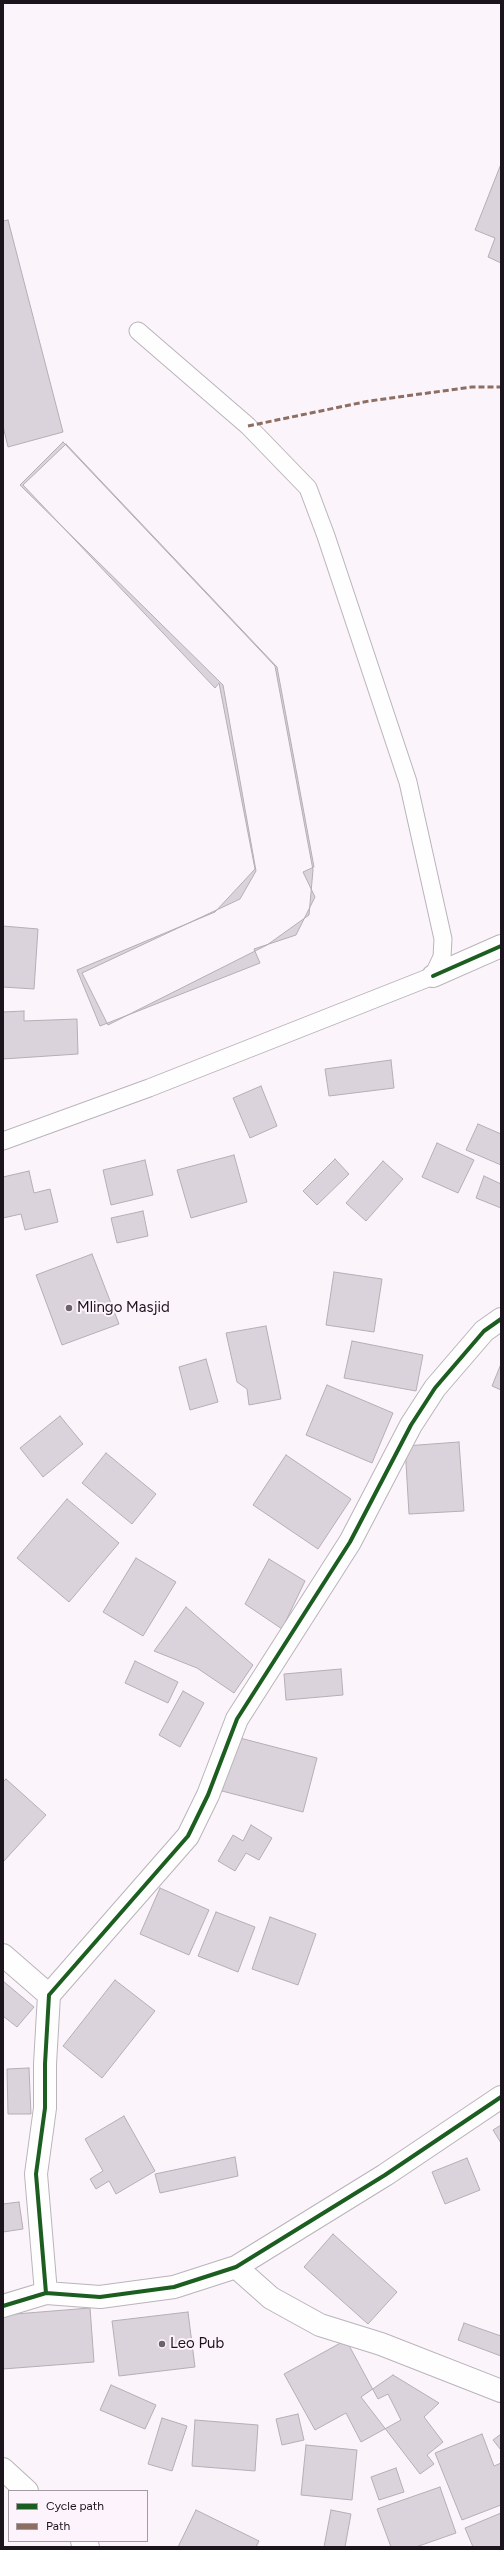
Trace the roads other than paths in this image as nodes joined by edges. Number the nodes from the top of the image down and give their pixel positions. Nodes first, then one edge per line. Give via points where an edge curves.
1 (138, 331) dead end
2 (501, 946) edge
3 (433, 976) junction
4 (3, 1141) edge
5 (501, 1319) edge
6 (3, 1955) edge
7 (49, 1996) junction
8 (501, 2097) edge
9 (236, 2267) junction
10 (46, 2293) junction
11 (3, 2306) edge
12 (501, 2391) edge
13 (3, 2469) edge
14 (26, 2490) edge

1 - 3 lane via 248,426 308,488 408,782 443,939 442,958
2 - 3 street
3 - 4 lane via 156,1085
5 - 7 street via 484,1331 434,1388 411,1425 350,1542 236,1719 208,1794 188,1836
6 - 7 street
7 - 10 street via 44,2064 45,2108 36,2174
8 - 9 street via 385,2175
9 - 10 street via 174,2287 100,2297
9 - 12 street via 271,2298 320,2325 381,2344
10 - 11 street
13 - 14 street

